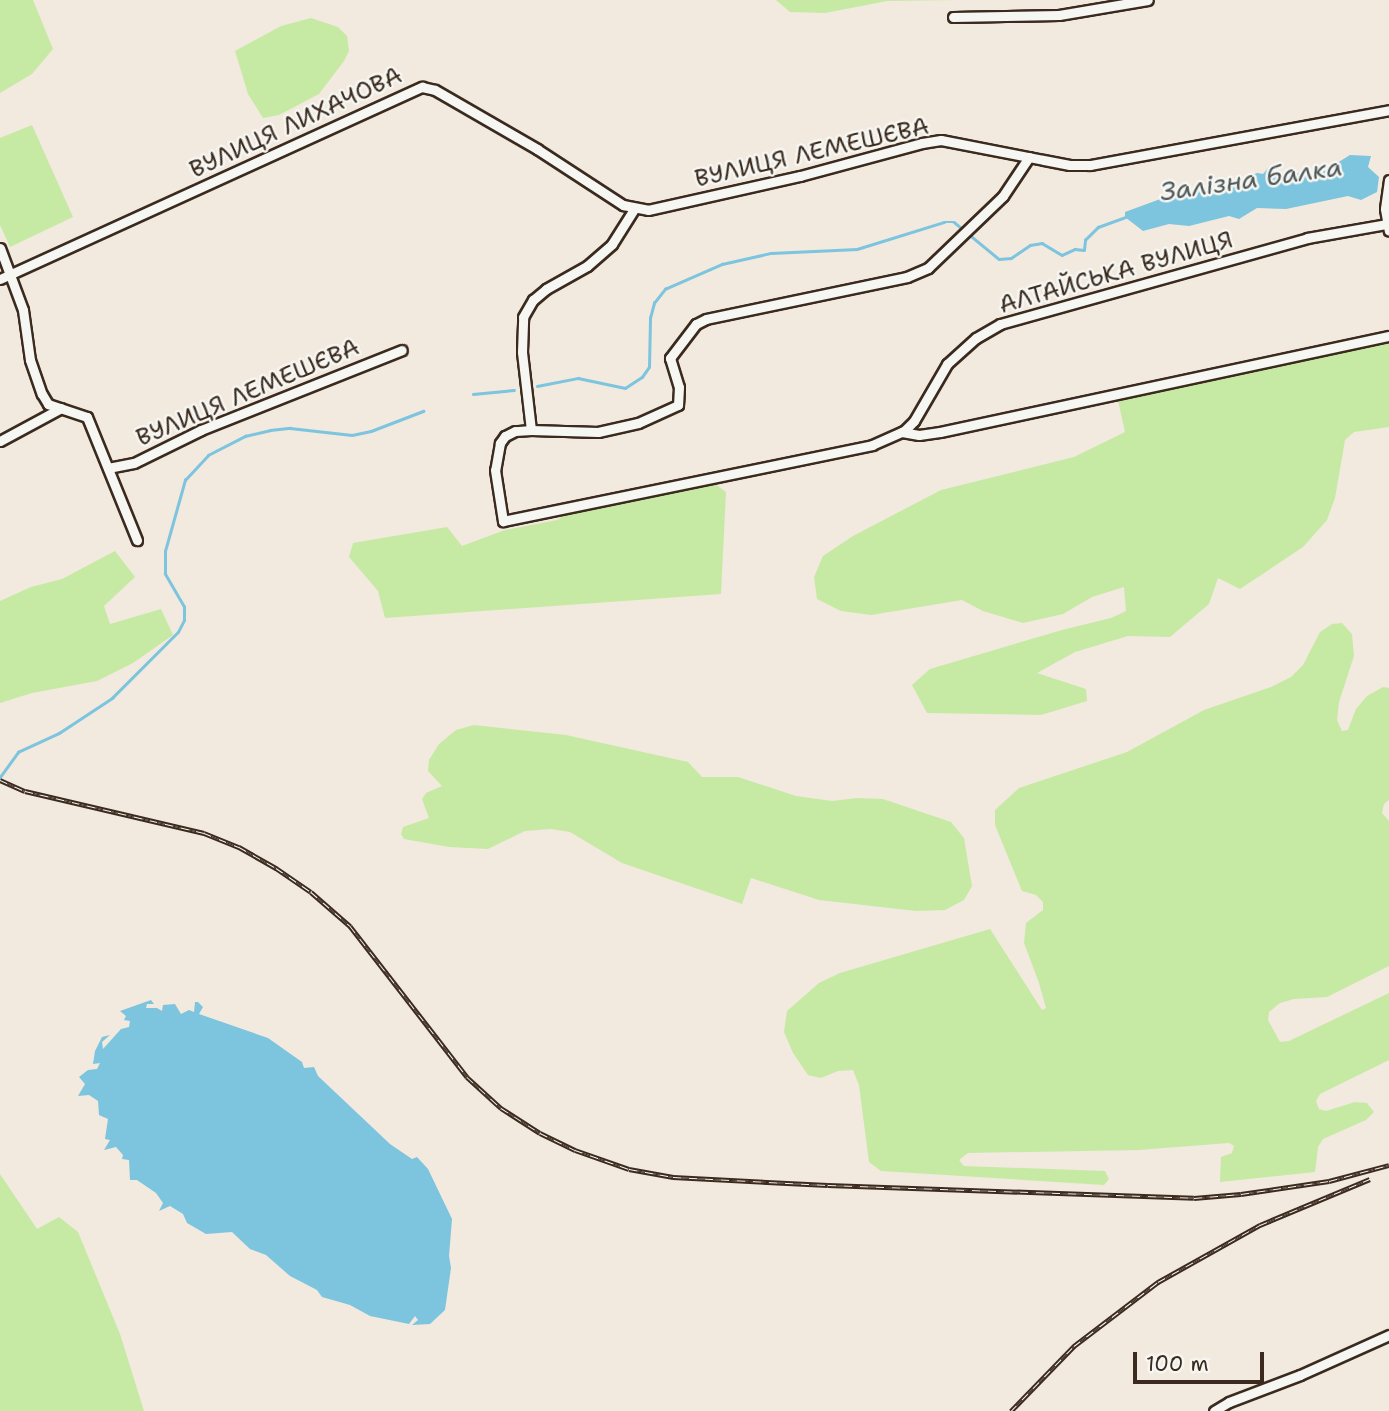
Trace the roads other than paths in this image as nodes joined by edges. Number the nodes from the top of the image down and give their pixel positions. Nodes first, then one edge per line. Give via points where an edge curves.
1 (1148, 0) edge
2 (953, 16) dead end
3 (1389, 110) edge
4 (1028, 157) junction
5 (1389, 180) edge
6 (634, 209) junction
7 (1388, 227) edge
8 (0, 248) edge
9 (11, 274) junction
10 (0, 279) edge
11 (1389, 336) edge
12 (402, 350) dead end
13 (58, 408) junction
14 (531, 430) junction
15 (902, 432) junction
16 (0, 440) edge
17 (108, 468) junction
18 (137, 540) dead end
19 (1389, 1335) edge
20 (1214, 1411) edge

1 - 2 street via 1059,15
3 - 4 street, ВУЛИЦЯ ЛЕМЕШЄВА via 1090,165
4 - 6 street, ВУЛИЦЯ ЛЕМЕШЄВА via 941,140 666,207
4 - 14 street via 1003,196 928,268 907,277 706,319 696,324 670,358 679,387 678,405 638,423 598,432
5 - 7 street, АЛТАЙСЬКА ВУЛИЦЯ
6 - 9 street, ВУЛИЦЯ ЛИХАЧОВА via 435,90 422,87
6 - 14 street via 612,244 587,266 546,289 523,317
7 - 15 street, АЛТАЙСЬКА ВУЛИЦЯ via 1307,238 1000,324 976,338 947,365 914,421
8 - 9 street
9 - 10 street, ВУЛИЦЯ ЛИХАЧОВА
9 - 13 street via 35,374 48,404
11 - 15 street, АЛТАЙСЬКА ВУЛИЦЯ via 940,432
12 - 17 street, ВУЛИЦЯ ЛЕМЕШЄВА via 201,430 134,463
13 - 16 street
13 - 17 street via 87,417
14 - 15 street, АЛТАЙСЬКА ВУЛИЦЯ via 515,431 500,443 495,470 503,521 872,445
17 - 18 street
19 - 20 street

